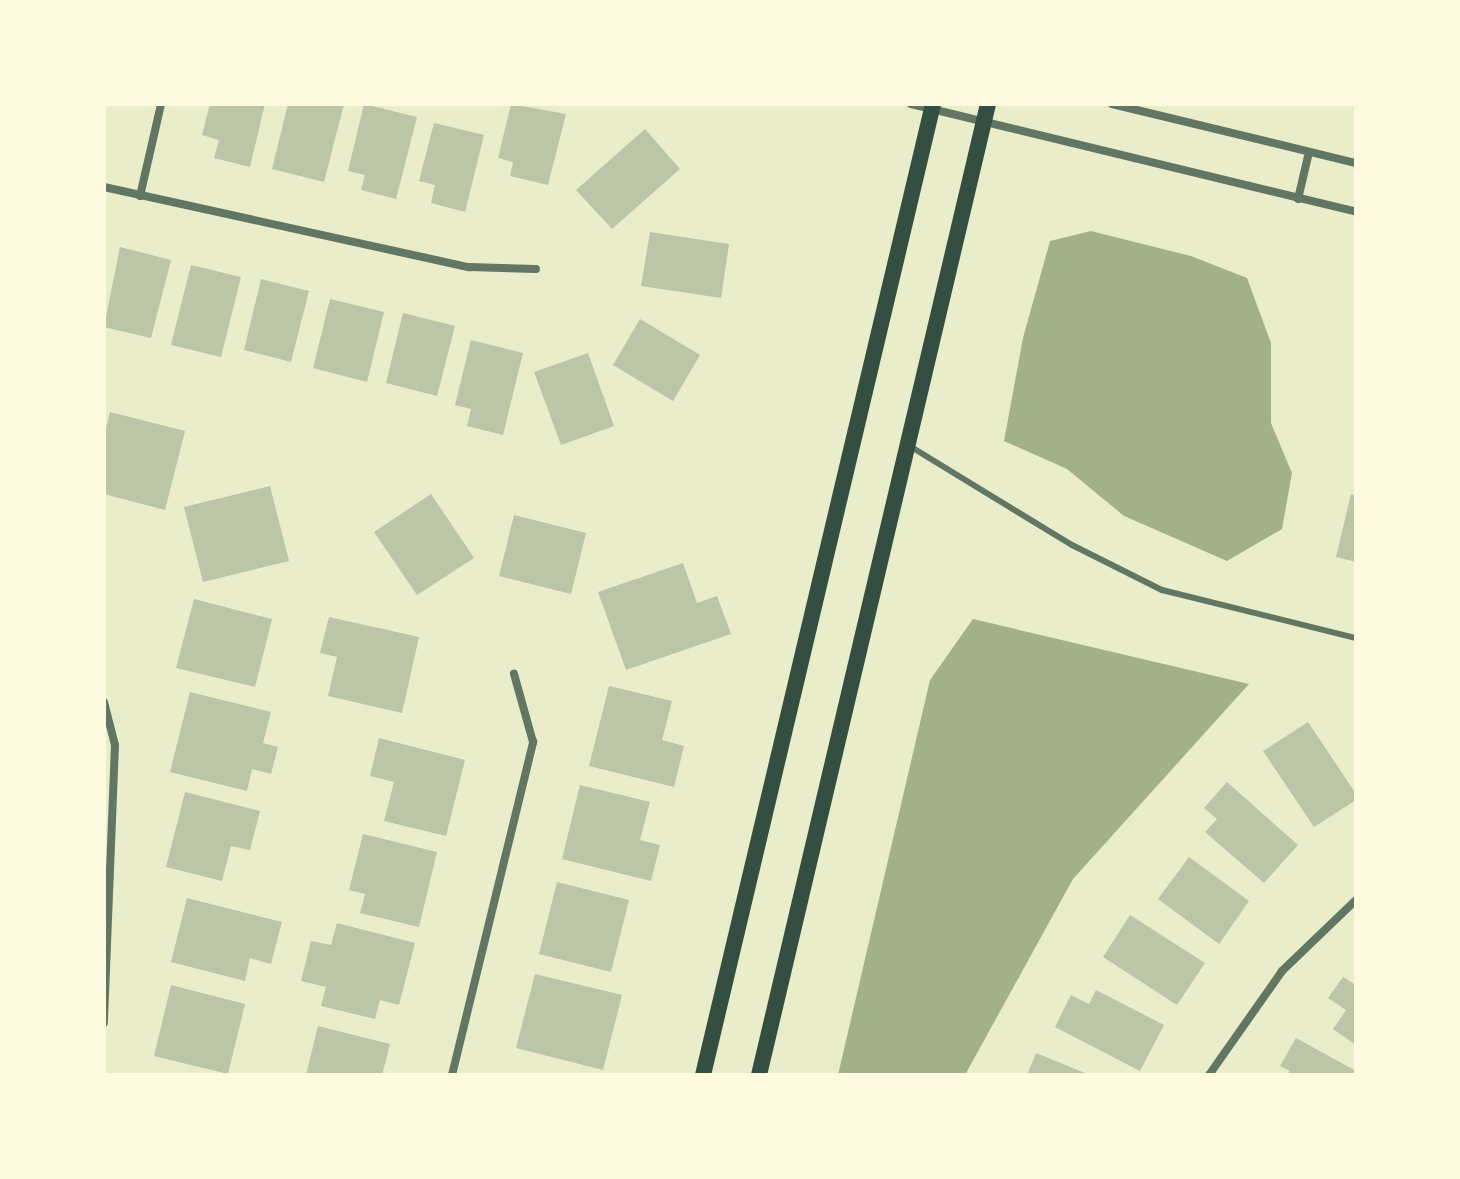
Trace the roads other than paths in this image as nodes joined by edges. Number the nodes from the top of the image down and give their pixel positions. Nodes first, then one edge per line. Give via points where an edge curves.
1 (161, 104) edge
2 (911, 104) edge
3 (988, 104) edge
4 (1112, 104) edge
5 (932, 106) edge
6 (984, 123) junction
7 (1309, 152) junction
8 (1356, 163) edge
9 (104, 187) edge
10 (140, 196) junction
11 (1298, 199) junction
12 (1356, 212) edge
13 (536, 269) dead end
14 (908, 445) junction
15 (1356, 638) edge
16 (514, 674) dead end
17 (104, 702) edge
18 (1356, 900) edge
19 (104, 1023) edge
20 (452, 1075) edge
21 (703, 1075) edge
22 (759, 1075) edge
23 (1209, 1075) edge

1 - 10 street
2 - 5 street
3 - 6 main road
4 - 7 street
5 - 6 street
5 - 21 main road
6 - 11 street
6 - 14 main road
7 - 8 street
7 - 11 street
9 - 10 street
10 - 13 street via 469,267
11 - 12 street
14 - 15 lane via 1072,545 1162,590
14 - 22 main road
16 - 20 street via 533,742
17 - 19 street via 115,745
18 - 23 street via 1282,971

